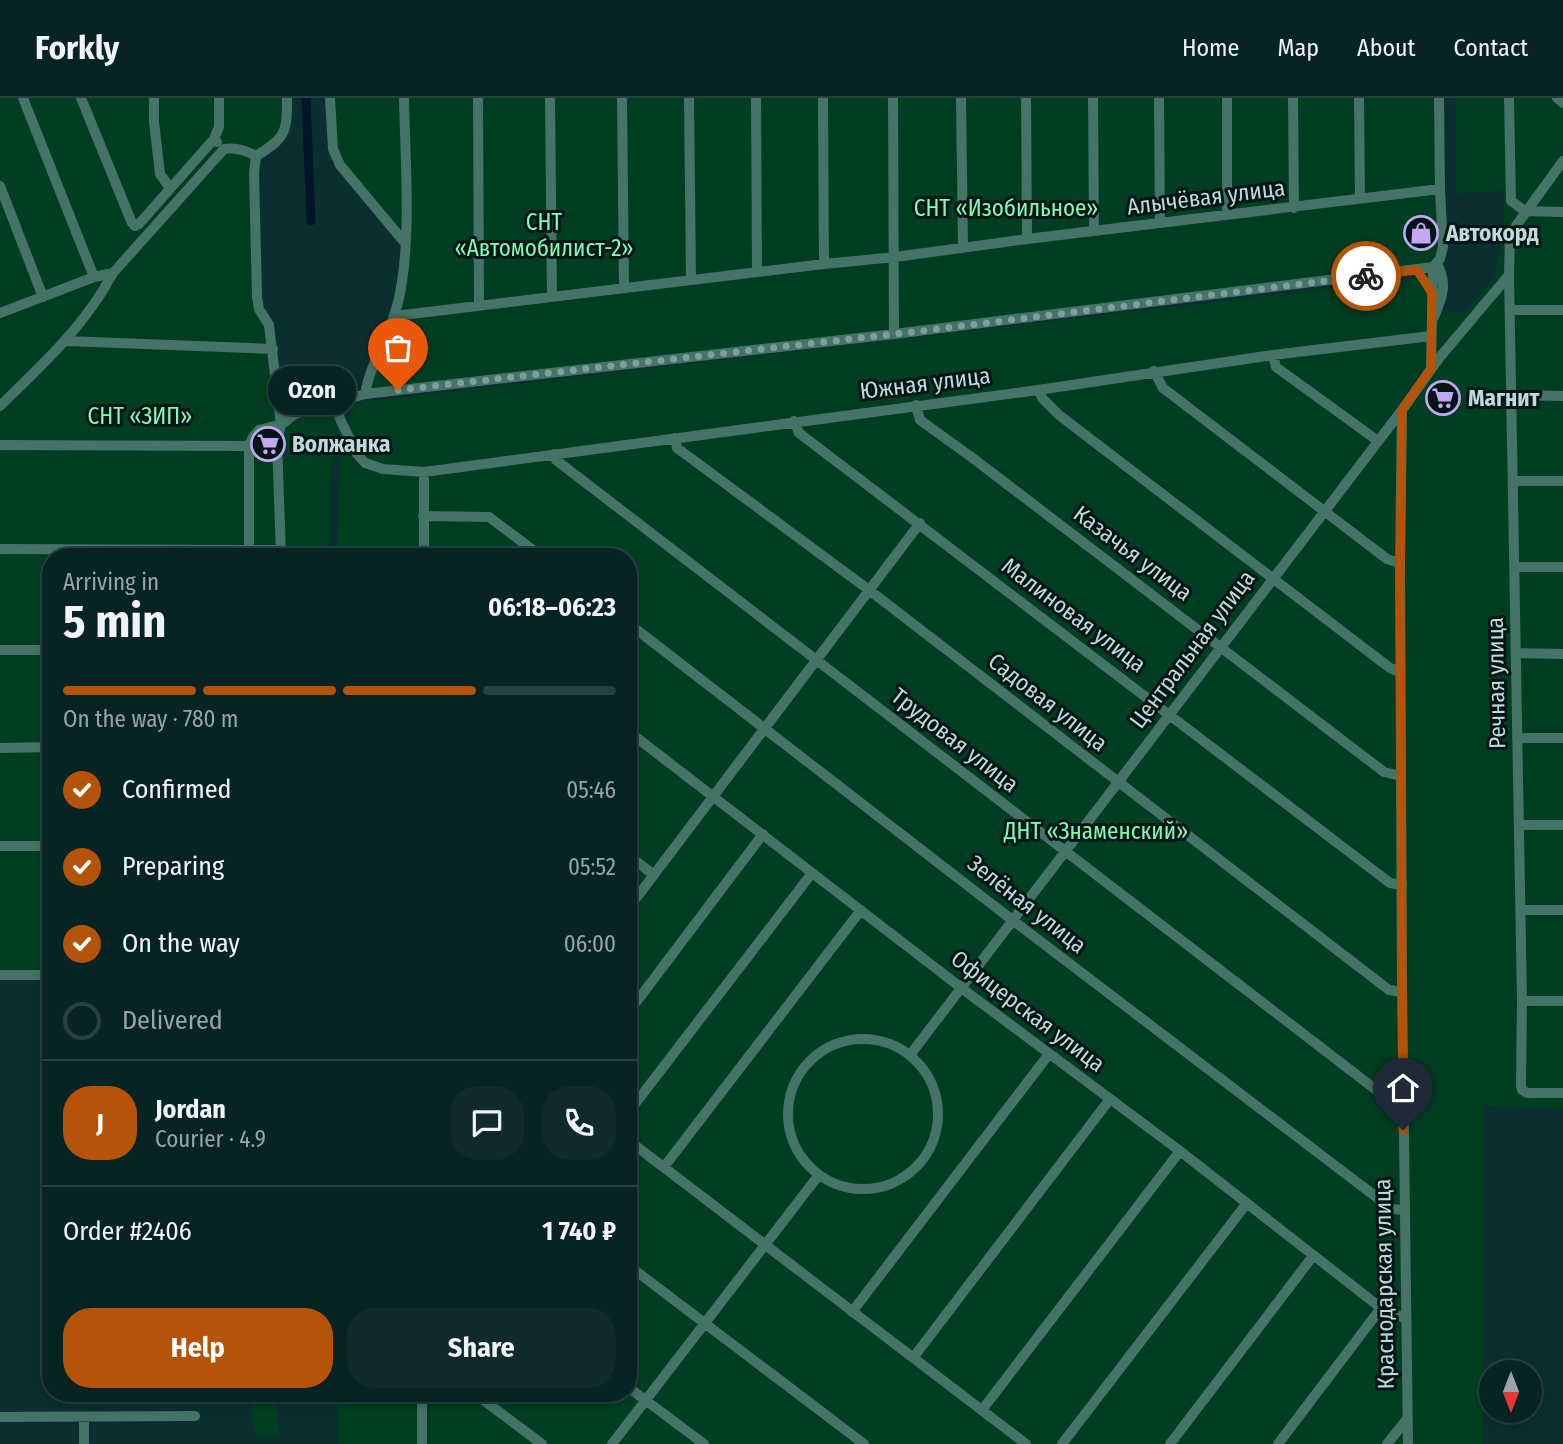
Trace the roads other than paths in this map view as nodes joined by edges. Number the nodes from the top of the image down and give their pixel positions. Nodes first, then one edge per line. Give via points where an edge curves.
1 (23, 98) edge
2 (81, 98) edge
3 (154, 98) edge
4 (219, 98) edge
5 (286, 98) edge
6 (330, 98) edge
7 (404, 98) edge
8 (478, 98) edge
9 (550, 98) edge
10 (622, 98) edge
11 (689, 98) edge
12 (756, 98) edge
13 (823, 98) edge
14 (893, 98) edge
15 (961, 98) edge
16 (1026, 98) edge
17 (1093, 98) edge
18 (1159, 98) edge
19 (1227, 98) edge
20 (1293, 98) edge
21 (1359, 98) edge
22 (1439, 98) edge
23 (1509, 98) edge
24 (1557, 98) edge
25 (1563, 103) edge
26 (214, 139) junction
27 (224, 149) junction
28 (256, 156) junction
29 (1563, 161) edge
30 (0, 186) edge
31 (170, 188) junction
32 (1440, 189) junction
33 (1360, 198) junction
34 (1294, 208) junction
35 (1525, 211) junction
36 (1563, 212) edge
37 (1227, 215) junction
38 (1160, 223) junction
39 (1094, 231) junction
40 (1027, 239) junction
41 (405, 243) junction
42 (963, 248) junction
43 (895, 257) junction
44 (824, 264) junction
45 (1435, 265) junction
46 (1417, 270) junction
47 (757, 272) junction
48 (113, 273) junction
49 (1509, 275) junction
50 (94, 277) junction
51 (691, 280) junction
52 (624, 288) junction
53 (1432, 293) junction
54 (552, 296) junction
55 (43, 297) junction
56 (479, 306) junction
57 (1511, 310) junction
58 (1563, 310) edge
59 (0, 313) edge
60 (395, 316) junction
61 (1432, 323) junction
62 (894, 334) junction
63 (1431, 336) junction
64 (66, 341) junction
65 (273, 349) junction
66 (1273, 355) junction
67 (1431, 368) junction
68 (1154, 371) junction
69 (1038, 390) junction
70 (365, 394) junction
71 (1512, 396) junction
72 (1563, 396) edge
73 (336, 401) junction
74 (916, 405) junction
75 (0, 406) edge
76 (1402, 410) junction
77 (794, 421) junction
78 (281, 425) junction
79 (675, 438) junction
80 (1378, 441) junction
81 (0, 445) edge
82 (249, 446) junction
83 (554, 454) junction
84 (424, 472) junction
85 (1514, 481) junction
86 (1563, 481) edge
87 (1325, 510) junction
88 (423, 516) junction
89 (920, 523) junction
90 (249, 548) edge
91 (281, 548) edge
92 (424, 548) edge
93 (530, 548) edge
94 (0, 549) edge
95 (42, 549) edge
96 (1400, 563) junction
97 (1515, 567) junction
98 (1563, 567) edge
99 (1273, 578) junction
100 (869, 590) junction
101 (637, 630) edge
102 (1222, 646) junction
103 (0, 650) edge
104 (42, 650) edge
105 (1516, 653) junction
106 (1563, 653) edge
107 (816, 659) junction
108 (1400, 672) junction
109 (1170, 714) junction
110 (764, 727) junction
111 (1517, 737) junction
112 (637, 738) edge
113 (1563, 738) edge
114 (42, 747) edge
115 (0, 748) edge
116 (1401, 776) junction
117 (1117, 782) junction
118 (713, 797) junction
119 (1519, 825) junction
120 (1563, 825) edge
121 (763, 834) junction
122 (42, 845) edge
123 (0, 846) edge
124 (1066, 853) junction
125 (637, 862) edge
126 (812, 873) junction
127 (654, 875) junction
128 (1402, 885) junction
129 (637, 897) edge
130 (861, 910) junction
131 (1520, 910) junction
132 (1563, 910) edge
133 (1012, 919) junction
134 (0, 975) edge
135 (42, 975) edge
136 (961, 988) junction
137 (1402, 992) junction
138 (637, 1001) edge
139 (1522, 1001) junction
140 (1563, 1001) edge
141 (1049, 1054) junction
142 (909, 1055) junction
143 (1563, 1093) edge
144 (1110, 1099) junction
145 (637, 1101) edge
146 (1403, 1101) junction
147 (637, 1147) edge
148 (1180, 1151) junction
149 (664, 1167) junction
150 (818, 1176) junction
151 (1247, 1203) junction
152 (1404, 1210) junction
153 (764, 1246) junction
154 (1313, 1256) junction
155 (637, 1272) edge
156 (1381, 1308) junction
157 (852, 1312) junction
158 (1406, 1319) junction
159 (704, 1323) junction
160 (913, 1358) junction
161 (637, 1394) edge
162 (646, 1400) junction
163 (422, 1402) edge
164 (486, 1402) edge
165 (982, 1410) junction
166 (195, 1416) dead end
167 (0, 1417) edge
168 (84, 1418) junction
169 (1408, 1418) junction
170 (84, 1444) edge
171 (422, 1444) edge
172 (542, 1444) edge
173 (612, 1444) edge
174 (704, 1444) edge
175 (864, 1444) edge
176 (1026, 1444) edge
177 (1062, 1444) edge
178 (1170, 1444) edge
179 (1279, 1444) edge
180 (1387, 1444) edge
181 (1408, 1444) edge

1 - 50 street
2 - 31 street via 135,226
3 - 31 street via 160,174
4 - 26 street via 219,127
5 - 28 street via 283,135
6 - 41 street via 333,149 340,165
7 - 41 street
8 - 56 street
9 - 54 street
10 - 52 street
11 - 51 street
12 - 47 street
13 - 44 street
14 - 43 street
15 - 42 street
16 - 40 street
17 - 39 street
18 - 38 street
19 - 37 street
20 - 34 street
21 - 33 street
22 - 32 street
23 - 35 street via 1511,201
24 - 25 street
26 - 27 street
26 - 31 street
27 - 28 street
27 - 48 street
28 - 65 street via 257,297
29 - 35 street, Речная улица
30 - 55 street
32 - 33 street, Алычёвая улица
32 - 45 street via 1443,247
33 - 34 street, Алычёвая улица
34 - 37 street, Алычёвая улица
35 - 36 street
35 - 49 street, Речная улица via 1510,237
37 - 38 street, Алычёвая улица
38 - 39 street, Алычёвая улица
39 - 40 street, Алычёвая улица
40 - 42 street, Алычёвая улица
41 - 60 street
42 - 43 street, Алычёвая улица
43 - 44 street, Алычёвая улица
43 - 62 street
44 - 47 street, Алычёвая улица
45 - 46 street
45 - 53 street
45 - 61 street via 1444,290
46 - 53 street
46 - 62 street
47 - 51 street, Алычёвая улица
48 - 50 street
48 - 64 street
49 - 57 street, Речная улица
49 - 67 street, Центральная улица
50 - 55 street
51 - 52 street, Алычёвая улица
52 - 54 street, Алычёвая улица
53 - 61 street
54 - 56 street, Алычёвая улица
55 - 59 street
56 - 60 street, Алычёвая улица
57 - 58 street
57 - 71 street, Речная улица
60 - 70 street
61 - 63 street
62 - 70 street
63 - 66 street, Южная улица
63 - 67 street
64 - 65 street
64 - 75 street
65 - 78 street
66 - 68 street, Южная улица
66 - 80 street via 1276,367
67 - 76 street, Центральная улица
68 - 69 street, Южная улица
68 - 87 street via 1163,388
69 - 74 street, Южная улица
69 - 99 street via 1059,415
70 - 73 street
71 - 72 street
71 - 85 street, Речная улица
73 - 78 street via 295,414
73 - 84 street, Южная улица via 340,419 365,463
74 - 77 street, Южная улица
74 - 102 street, Казачья улица via 920,420
76 - 80 street, Центральная улица
76 - 96 street, Краснодарская улица
77 - 79 street, Южная улица
77 - 89 street, Малиновая улица via 799,433
78 - 82 street via 259,430
78 - 91 street via 277,441
79 - 83 street, Южная улица
79 - 100 street, Садовая улица via 677,448
80 - 87 street, Центральная улица
81 - 82 street
82 - 90 street
83 - 84 street, Южная улица
83 - 107 street, Трудовая улица
84 - 88 street
85 - 86 street
85 - 97 street, Речная улица
87 - 96 street via 1387,559
87 - 99 street, Центральная улица
88 - 92 street
88 - 93 street via 489,517
89 - 100 street
89 - 109 street, Малиновая улица
94 - 95 street
96 - 108 street, Краснодарская улица
97 - 98 street
97 - 105 street, Речная улица
99 - 102 street, Центральная улица
99 - 108 street
100 - 107 street
100 - 117 street, Садовая улица
101 - 110 street, Зелёная улица
102 - 109 street, Центральная улица
102 - 116 street, Казачья улица via 1384,772
103 - 104 street
105 - 106 street
105 - 111 street, Речная улица
107 - 110 street
107 - 124 street, Трудовая улица
108 - 116 street, Краснодарская улица
109 - 117 street, Центральная улица
109 - 128 street, Малиновая улица via 1390,883
110 - 118 street
110 - 133 street, Зелёная улица
111 - 113 street
111 - 119 street, Речная улица
112 - 118 street, Офицерская улица
114 - 115 street
116 - 128 street, Краснодарская улица
117 - 124 street, Центральная улица
117 - 137 street, Садовая улица via 1389,990
118 - 121 street, Офицерская улица
118 - 127 street
119 - 120 street
119 - 131 street, Речная улица
121 - 126 street, Офицерская улица
121 - 138 street
122 - 123 street
124 - 133 street, Центральная улица
124 - 146 street, Трудовая улица via 1388,1099
125 - 127 street
126 - 130 street, Офицерская улица
126 - 145 street
127 - 129 street
128 - 137 street, Краснодарская улица
130 - 136 street, Офицерская улица
130 - 149 street
131 - 132 street
131 - 139 street, Речная улица
133 - 136 street, Центральная улица
133 - 152 street, Зелёная улица via 1392,1209
134 - 135 street
136 - 141 street, Офицерская улица
136 - 142 street, Центральная улица
137 - 146 street, Краснодарская улица
139 - 140 street
139 - 143 street, Речная улица via 1522,1090
141 - 144 street, Офицерская улица
141 - 157 street
142 - 150 street via 930,1079 937,1102 937,1126 930,1149 915,1169 872,1189 848,1188
142 - 150 street via 882,1042 860,1039 828,1048 802,1069 791,1089 787,1111 790,1134 798,1154
144 - 148 street, Офицерская улица
144 - 160 street
146 - 152 street, Краснодарская улица
147 - 149 street
148 - 151 street, Офицерская улица
148 - 165 street
149 - 153 street
150 - 153 street
151 - 154 street, Офицерская улица
151 - 177 street
152 - 158 street, Краснодарская улица
153 - 157 street
153 - 159 street
154 - 156 street, Офицерская улица
154 - 178 street
155 - 159 street
156 - 158 street, Офицерская улица
156 - 179 street
157 - 160 street
158 - 169 street, Краснодарская улица
159 - 162 street
159 - 175 street
160 - 165 street
161 - 162 street
162 - 173 street
162 - 174 street
163 - 171 street
164 - 172 street
165 - 176 street
166 - 168 street
167 - 168 street
168 - 170 street
169 - 180 street
169 - 181 street, Краснодарская улица

